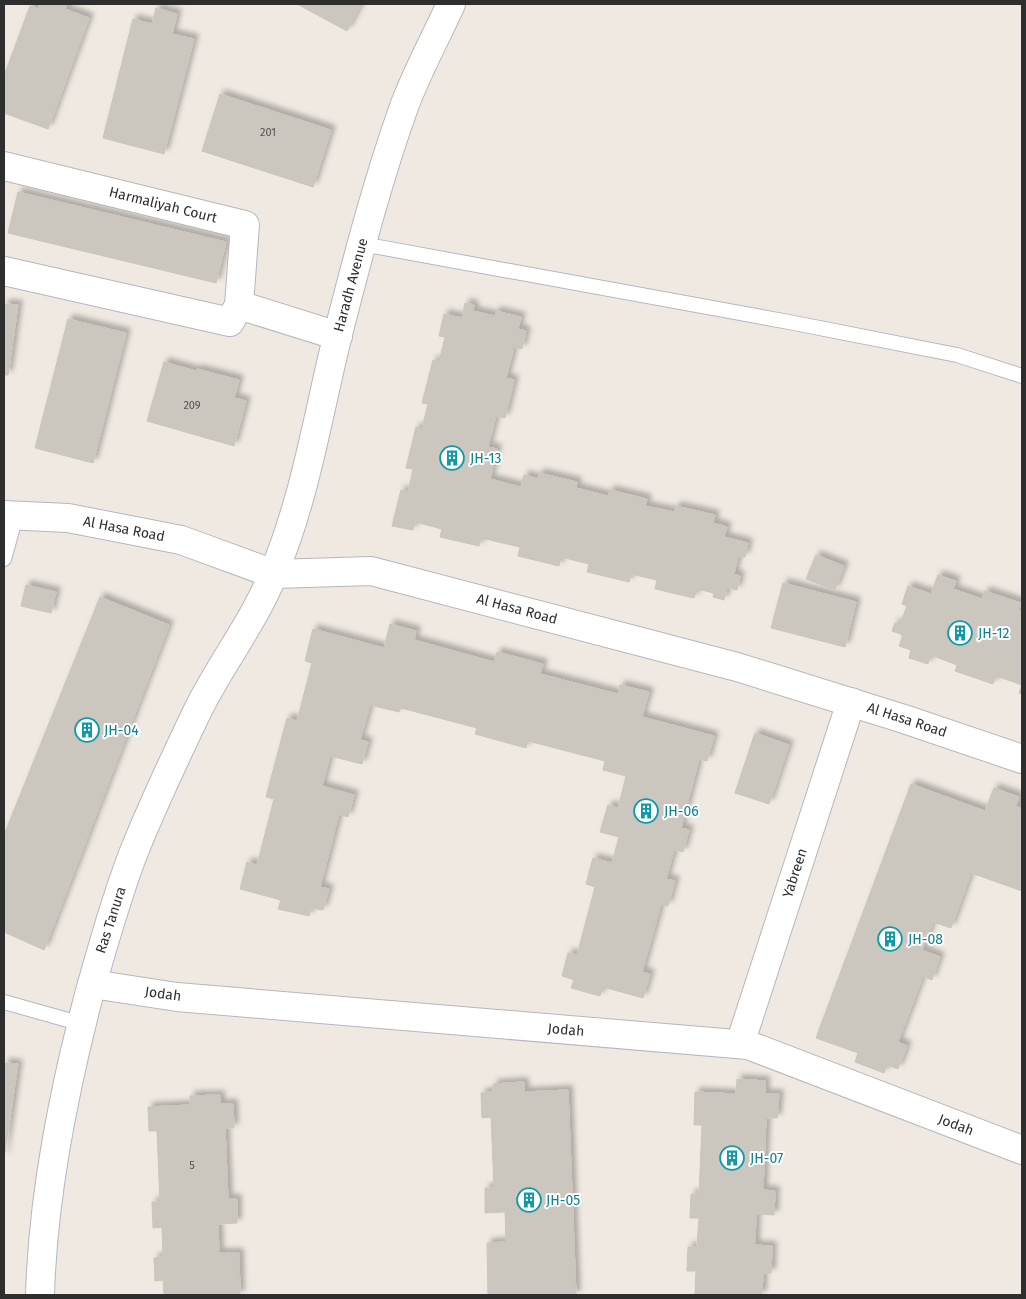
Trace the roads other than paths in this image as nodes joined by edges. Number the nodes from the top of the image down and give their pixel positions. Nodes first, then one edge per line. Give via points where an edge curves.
1 (451, 4) edge
2 (4, 166) edge
3 (362, 244) junction
4 (4, 271) edge
5 (239, 305) junction
6 (338, 336) junction
7 (1022, 376) edge
8 (10, 515) edge
9 (4, 559) edge
10 (274, 574) junction
11 (851, 702) junction
12 (1022, 759) edge
13 (92, 984) junction
14 (4, 1002) edge
15 (82, 1024) junction
16 (740, 1044) junction
17 (1022, 1150) edge
18 (40, 1295) edge

1 - 3 street, Haradh Avenue via 406,101 374,196
2 - 5 street, Harmaliyah Court via 245,225
3 - 6 street, Haradh Avenue
3 - 7 lane via 957,355
4 - 5 street via 230,322
5 - 6 street
6 - 10 street, Haradh Avenue via 304,487
8 - 9 lane
8 - 10 street, Al Hasa Road via 68,518 181,540
10 - 11 street, Al Hasa Road via 371,571 737,667
10 - 13 street, Ras Tanura via 242,636 201,703 163,785 132,857
11 - 12 street, Al Hasa Road
11 - 16 street, Yabreen
13 - 15 street, Ras Tanura
13 - 16 street, Jodah via 177,997
14 - 15 lane
15 - 18 street, Ras Tanura via 53,1162 41,1254
16 - 17 street, Jodah via 748,1044

